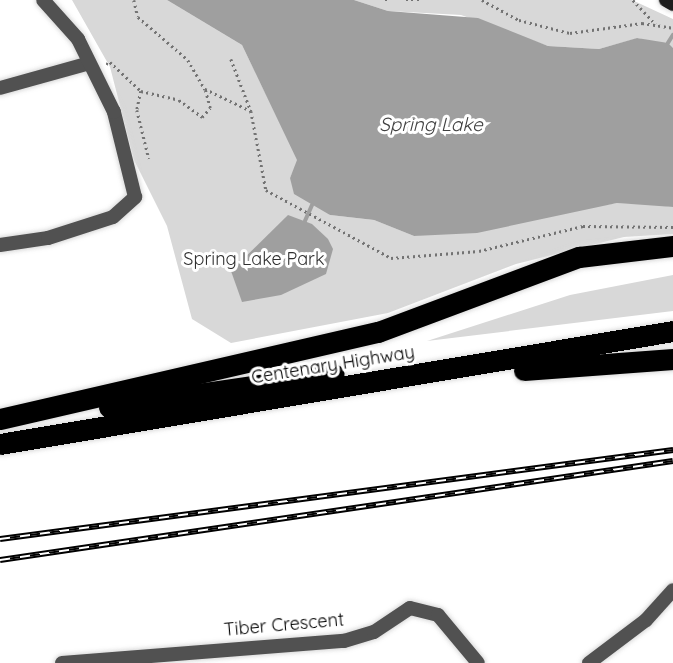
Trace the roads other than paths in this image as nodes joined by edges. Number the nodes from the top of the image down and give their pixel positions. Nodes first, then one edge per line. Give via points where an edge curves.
1 (43, 0) edge
2 (54, 0) edge
3 (666, 0) edge
4 (673, 4) edge
5 (68, 29) junction
6 (89, 68) junction
7 (0, 88) edge
8 (0, 245) edge
9 (673, 246) edge
10 (673, 329) edge
11 (673, 359) edge
12 (314, 391) junction
13 (0, 419) edge
14 (0, 424) edge
15 (0, 444) edge
16 (673, 590) edge
17 (62, 663) edge
18 (478, 663) edge
19 (589, 663) edge

1 - 5 street
2 - 5 street
3 - 4 main road
5 - 6 street
6 - 7 street
6 - 8 street via 114,112 135,197 114,217 48,238
9 - 13 highway via 579,257 378,332
10 - 12 highway, Centenary Highway
10 - 14 highway, Centenary Highway
11 - 12 highway
12 - 15 highway, Centenary Highway
16 - 19 street via 646,620
17 - 18 street, Tiber Crescent via 344,641 374,632 410,608 438,615

